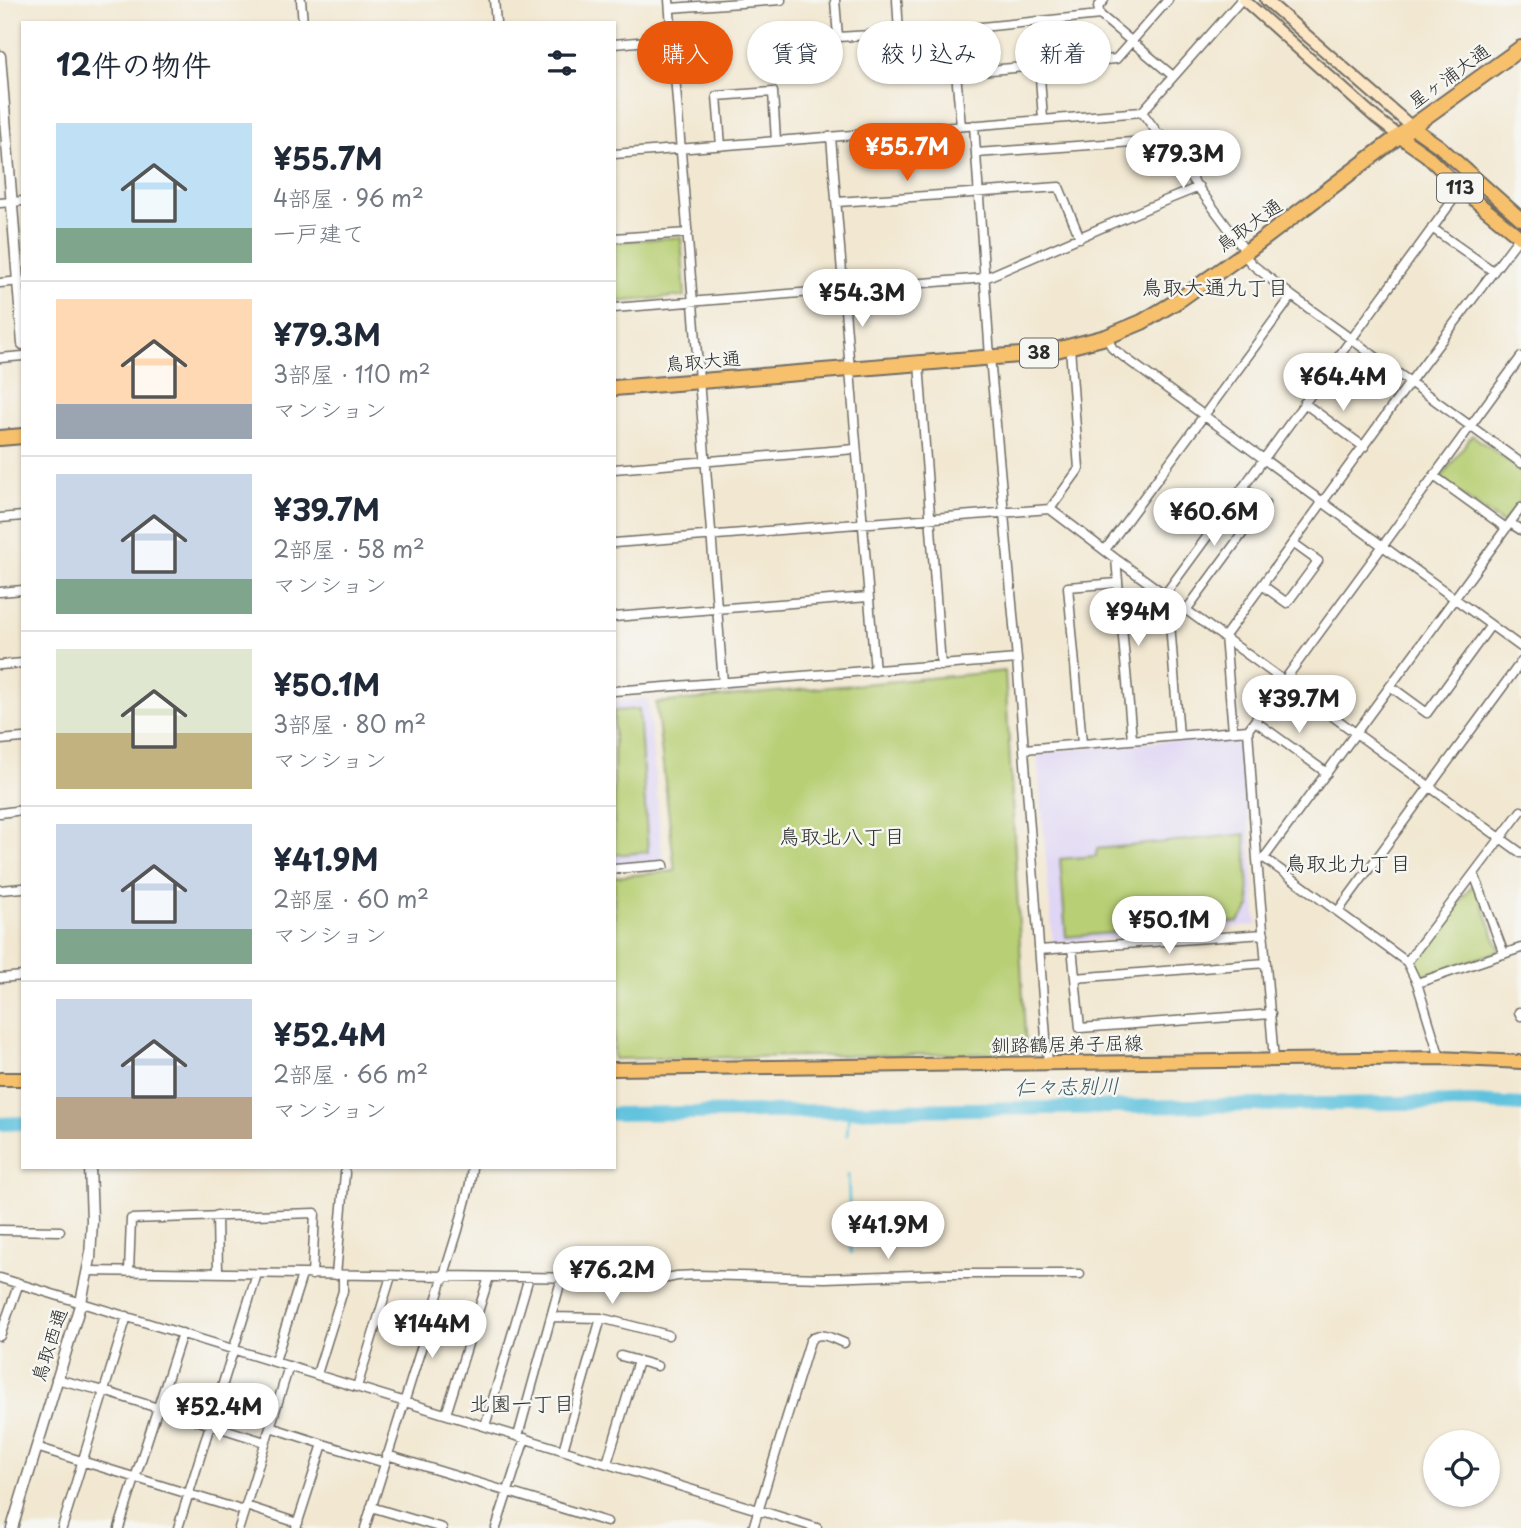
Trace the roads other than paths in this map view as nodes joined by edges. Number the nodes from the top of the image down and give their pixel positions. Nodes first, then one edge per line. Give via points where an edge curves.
1 (301, 0) edge
2 (494, 0) edge
3 (780, 0) edge
4 (835, 0) edge
5 (897, 0) edge
6 (1104, 0) edge
7 (1168, 0) edge
8 (1243, 0) edge
9 (1266, 0) edge
10 (670, 4) edge
11 (1100, 15) junction
12 (303, 21) edge
13 (496, 21) edge
14 (898, 21) edge
15 (1036, 21) edge
16 (857, 36) edge
17 (1131, 41) junction
18 (637, 42) edge
19 (616, 44) edge
20 (1521, 48) edge
21 (0, 56) edge
22 (1111, 59) edge
23 (1173, 76) junction
24 (676, 84) edge
25 (957, 84) edge
26 (1041, 84) edge
27 (1, 91) edge
28 (1142, 112) junction
29 (1044, 119) junction
30 (974, 125) junction
31 (961, 126) junction
32 (1406, 131) junction
33 (1160, 134) junction
34 (831, 136) junction
35 (776, 141) junction
36 (721, 146) junction
37 (682, 149) junction
38 (976, 153) junction
39 (616, 154) edge
40 (1199, 187) junction
41 (1461, 189) junction
42 (979, 192) junction
43 (17, 202) edge
44 (836, 202) junction
45 (0, 203) edge
46 (1521, 219) edge
47 (1432, 228) junction
48 (688, 233) junction
49 (1520, 237) edge
50 (616, 238) edge
51 (1080, 238) junction
52 (1245, 253) junction
53 (1493, 271) junction
54 (985, 278) junction
55 (21, 281) edge
56 (0, 283) edge
57 (844, 290) junction
58 (1292, 296) junction
59 (693, 301) junction
60 (616, 308) edge
61 (1106, 337) junction
62 (1351, 340) junction
63 (1070, 347) junction
64 (21, 356) edge
65 (990, 357) junction
66 (1521, 357) edge
67 (0, 358) edge
68 (919, 363) junction
69 (851, 370) junction
70 (699, 380) junction
71 (1410, 382) junction
72 (616, 388) edge
73 (1304, 403) junction
74 (1204, 415) junction
75 (1471, 426) junction
76 (21, 436) edge
77 (0, 438) edge
78 (1364, 447) junction
79 (855, 449) junction
80 (1264, 458) junction
81 (706, 461) junction
82 (1521, 463) edge
83 (616, 469) edge
84 (1434, 477) junction
85 (1243, 487) junction
86 (1323, 502) junction
87 (1521, 508) edge
88 (1051, 509) junction
89 (1004, 513) junction
90 (21, 516) edge
91 (0, 518) edge
92 (929, 518) junction
93 (863, 524) junction
94 (1508, 526) junction
95 (1521, 530) edge
96 (713, 536) junction
97 (616, 543) edge
98 (1293, 543) junction
99 (1382, 546) junction
100 (1105, 550) junction
101 (1116, 559) junction
102 (1118, 583) junction
103 (1262, 585) junction
104 (21, 590) edge
105 (0, 592) edge
106 (1168, 595) junction
107 (868, 597) junction
108 (1455, 600) junction
109 (719, 609) junction
110 (1187, 610) junction
111 (616, 617) edge
112 (1491, 625) junction
113 (1224, 636) junction
114 (1521, 647) edge
115 (1017, 659) junction
116 (1521, 662) edge
117 (21, 663) edge
118 (0, 666) edge
119 (942, 666) junction
120 (875, 671) junction
121 (1284, 680) junction
122 (723, 683) junction
123 (1390, 687) junction
124 (616, 691) edge
125 (1255, 721) junction
126 (1248, 730) junction
127 (1233, 731) junction
128 (1356, 732) junction
129 (1179, 736) junction
130 (21, 738) edge
131 (1132, 739) junction
132 (0, 740) edge
133 (1082, 743) junction
134 (1024, 749) junction
135 (1327, 773) junction
136 (1429, 786) junction
137 (21, 810) edge
138 (1521, 811) edge
139 (0, 813) edge
140 (1501, 838) junction
141 (1521, 853) edge
142 (1260, 859) junction
143 (664, 865) dead end
144 (616, 869) edge
145 (1474, 874) junction
146 (21, 888) edge
147 (0, 890) edge
148 (1338, 911) junction
149 (1264, 934) junction
150 (1072, 947) junction
151 (1521, 948) edge
152 (1040, 950) junction
153 (1504, 954) junction
154 (1408, 962) junction
155 (1266, 963) junction
156 (21, 976) edge
157 (0, 978) edge
158 (1075, 978) junction
159 (1417, 983) junction
160 (1270, 1014) junction
161 (1440, 1058) junction
162 (1274, 1060) junction
163 (1521, 1062) edge
164 (1048, 1063) junction
165 (616, 1069) edge
166 (0, 1079) edge
167 (21, 1079) edge
168 (90, 1169) edge
169 (472, 1169) edge
170 (345, 1173) dead end
171 (217, 1215) junction
172 (0, 1230) edge
173 (60, 1231) dead end
174 (87, 1271) junction
175 (129, 1272) junction
176 (218, 1273) junction
177 (257, 1274) junction
178 (1080, 1274) dead end
179 (307, 1275) junction
180 (340, 1275) junction
181 (391, 1276) junction
182 (443, 1277) junction
183 (489, 1277) junction
184 (528, 1277) junction
185 (562, 1277) junction
186 (0, 1278) edge
187 (19, 1283) junction
188 (81, 1302) junction
189 (127, 1316) junction
190 (551, 1317) junction
191 (601, 1318) junction
192 (181, 1333) junction
193 (668, 1335) dead end
194 (0, 1336) edge
195 (844, 1343) dead end
196 (234, 1349) junction
197 (621, 1356) dead end
198 (275, 1361) junction
199 (638, 1361) junction
200 (289, 1366) junction
201 (657, 1366) dead end
202 (317, 1374) junction
203 (56, 1379) junction
204 (357, 1387) junction
205 (104, 1391) junction
206 (404, 1401) junction
207 (157, 1409) junction
208 (446, 1414) junction
209 (210, 1425) junction
210 (485, 1426) junction
211 (270, 1427) junction
212 (521, 1437) junction
213 (265, 1442) junction
214 (323, 1444) junction
215 (36, 1447) junction
216 (563, 1450) junction
217 (386, 1459) junction
218 (83, 1461) junction
219 (607, 1463) junction
220 (135, 1477) junction
221 (508, 1492) junction
222 (188, 1493) junction
223 (371, 1507) junction
224 (245, 1509) junction
225 (758, 1510) junction
226 (607, 1522) dead end
227 (297, 1525) edge
228 (12, 1528) edge
229 (61, 1528) edge
230 (119, 1528) edge
231 (178, 1528) edge
232 (239, 1528) edge
233 (365, 1528) edge
234 (442, 1528) edge
235 (496, 1528) edge
236 (753, 1528) edge
237 (817, 1528) edge

1 - 12 street
2 - 13 street
3 - 10 street
4 - 16 street via 838,37
5 - 14 street
6 - 11 street via 1098,7
7 - 17 street
8 - 23 street
8 - 32 main road via 1377,118
9 - 32 main road
11 - 15 street
11 - 17 street
17 - 22 street
17 - 23 street
18 - 19 street
20 - 32 highway, 星ヶ浦大通 / 38
21 - 27 street
23 - 28 street
24 - 37 street
25 - 31 street
26 - 29 street
27 - 43 street
28 - 29 street
28 - 33 street
29 - 30 street
30 - 31 street
30 - 38 street
31 - 34 street
32 - 41 main road, 113
32 - 46 main road, 113 via 1439,146
32 - 52 highway, 鳥取大通 / 38
33 - 38 street via 1147,141
33 - 40 street
34 - 35 street
34 - 44 street
35 - 36 street
35 - 36 street via 773,92 717,96
36 - 37 street
37 - 39 street
37 - 48 street
38 - 42 street
40 - 51 street
40 - 52 street
41 - 47 street
41 - 49 main road, 113
42 - 44 street
42 - 51 street via 1059,187
42 - 54 street
43 - 45 street
43 - 55 street
44 - 57 street
47 - 53 street
47 - 62 street
48 - 50 street
48 - 59 street
49 - 53 street
51 - 54 street
52 - 58 street
52 - 61 highway, 鳥取大通 / 38 via 1179,300
53 - 71 street
54 - 57 street
54 - 65 street
55 - 56 street
57 - 59 street
57 - 69 street
58 - 62 street
58 - 74 street
59 - 60 street
59 - 70 street
61 - 63 highway, 鳥取大通 / 38
61 - 74 street via 1113,349
62 - 71 street
62 - 73 street
63 - 65 highway, 鳥取大通 / 38
63 - 88 street via 1079,469
64 - 67 street
65 - 68 highway, 鳥取大通 / 38
65 - 89 street
66 - 75 street
68 - 69 highway, 鳥取大通 / 38
68 - 92 street
69 - 70 highway, 鳥取大通 / 38
69 - 79 street
70 - 72 highway, 鳥取大通 / 38
70 - 81 street
71 - 75 street
71 - 78 street
73 - 78 street
73 - 80 street
74 - 80 street
74 - 100 street
75 - 82 street
75 - 84 street
76 - 77 highway
78 - 86 street
79 - 81 street
79 - 93 street
80 - 85 street
80 - 86 street
81 - 83 street
81 - 96 street
84 - 94 street
84 - 99 street
85 - 106 street
85 - 110 street via 1265,503
86 - 98 street
86 - 99 street
87 - 94 street
88 - 89 street
88 - 100 street
89 - 92 street
89 - 115 street
90 - 91 street
92 - 93 street
92 - 119 street
93 - 96 street
93 - 107 street
94 - 95 street
94 - 108 street
96 - 97 street
96 - 109 street
98 - 103 street
98 - 103 street via 1318,561 1287,603
99 - 108 street
99 - 121 street
100 - 101 street
101 - 102 street
101 - 106 street
102 - 131 street
102 - 133 street via 1068,587
103 - 113 street
104 - 105 street
106 - 110 street
106 - 129 street
107 - 109 street
107 - 120 street
108 - 112 street
108 - 123 street
109 - 111 street
109 - 122 street
110 - 113 street
112 - 114 street
112 - 123 street via 1427,713
113 - 121 street
113 - 127 street
115 - 119 street
115 - 134 street
116 - 136 street
117 - 118 street
119 - 120 street
120 - 122 street
121 - 125 street
121 - 128 street
122 - 124 street
123 - 128 street
125 - 126 street
125 - 135 street
126 - 127 street
126 - 142 street
127 - 129 street
128 - 135 street
128 - 136 street
129 - 131 street
130 - 132 street
131 - 133 street
133 - 134 street
134 - 152 street
135 - 142 street
136 - 140 street
136 - 148 street
137 - 139 street
138 - 140 street
140 - 141 street
140 - 145 street
142 - 148 street
142 - 149 street
143 - 144 street
145 - 153 street
145 - 154 street
146 - 147 street
148 - 154 street
149 - 150 street
149 - 155 street
150 - 152 street
150 - 158 street
151 - 153 street
152 - 164 street
153 - 159 street
154 - 159 street
155 - 158 street
155 - 160 street
156 - 157 street
158 - 160 street via 1080,1028
159 - 161 street
160 - 162 street
161 - 162 main road, 釧路鶴居弟子屈線
161 - 163 main road, 釧路鶴居弟子屈線
162 - 164 main road, 釧路鶴居弟子屈線
164 - 165 main road, 釧路鶴居弟子屈線
166 - 167 main road
168 - 174 street, 鳥取西通
169 - 182 street
170 - 180 street
171 - 175 street via 131,1219
171 - 176 street
171 - 179 street via 315,1213
172 - 173 street
174 - 175 street
174 - 188 street, 鳥取西通
175 - 176 street
176 - 177 street
177 - 179 street
177 - 196 street
178 - 185 street
179 - 180 street
179 - 198 street
180 - 181 street
180 - 202 street via 343,1291
181 - 182 street
181 - 204 street
182 - 183 street
182 - 206 street
183 - 184 street
183 - 208 street
184 - 185 street
184 - 210 street
185 - 190 street
186 - 187 street
187 - 188 street
187 - 194 street
188 - 189 street
188 - 203 street, 鳥取西通
189 - 192 street
189 - 205 street
190 - 191 street
190 - 212 street
191 - 193 street
191 - 216 street
192 - 196 street
192 - 207 street
195 - 225 street via 818,1335 810,1341
196 - 198 street
196 - 209 street
197 - 199 street
198 - 200 street
199 - 201 street
199 - 219 street
200 - 202 street
200 - 211 street
202 - 204 street
203 - 205 street
203 - 215 street, 鳥取西通
204 - 206 street
205 - 207 street
205 - 218 street
206 - 208 street
206 - 217 street
207 - 209 street
207 - 220 street
208 - 210 street
209 - 213 street
209 - 222 street
210 - 212 street
211 - 213 street
211 - 214 street
212 - 216 street
212 - 221 street
213 - 224 street
214 - 217 street
214 - 227 street
215 - 218 street
215 - 228 street, 鳥取西通
216 - 219 street
217 - 221 street
217 - 223 street
218 - 220 street
218 - 229 street
219 - 225 street
220 - 222 street
220 - 230 street
221 - 226 street
221 - 235 street
222 - 224 street
222 - 231 street
223 - 233 street
223 - 234 street
224 - 227 street
224 - 232 street
225 - 236 street
225 - 237 street

